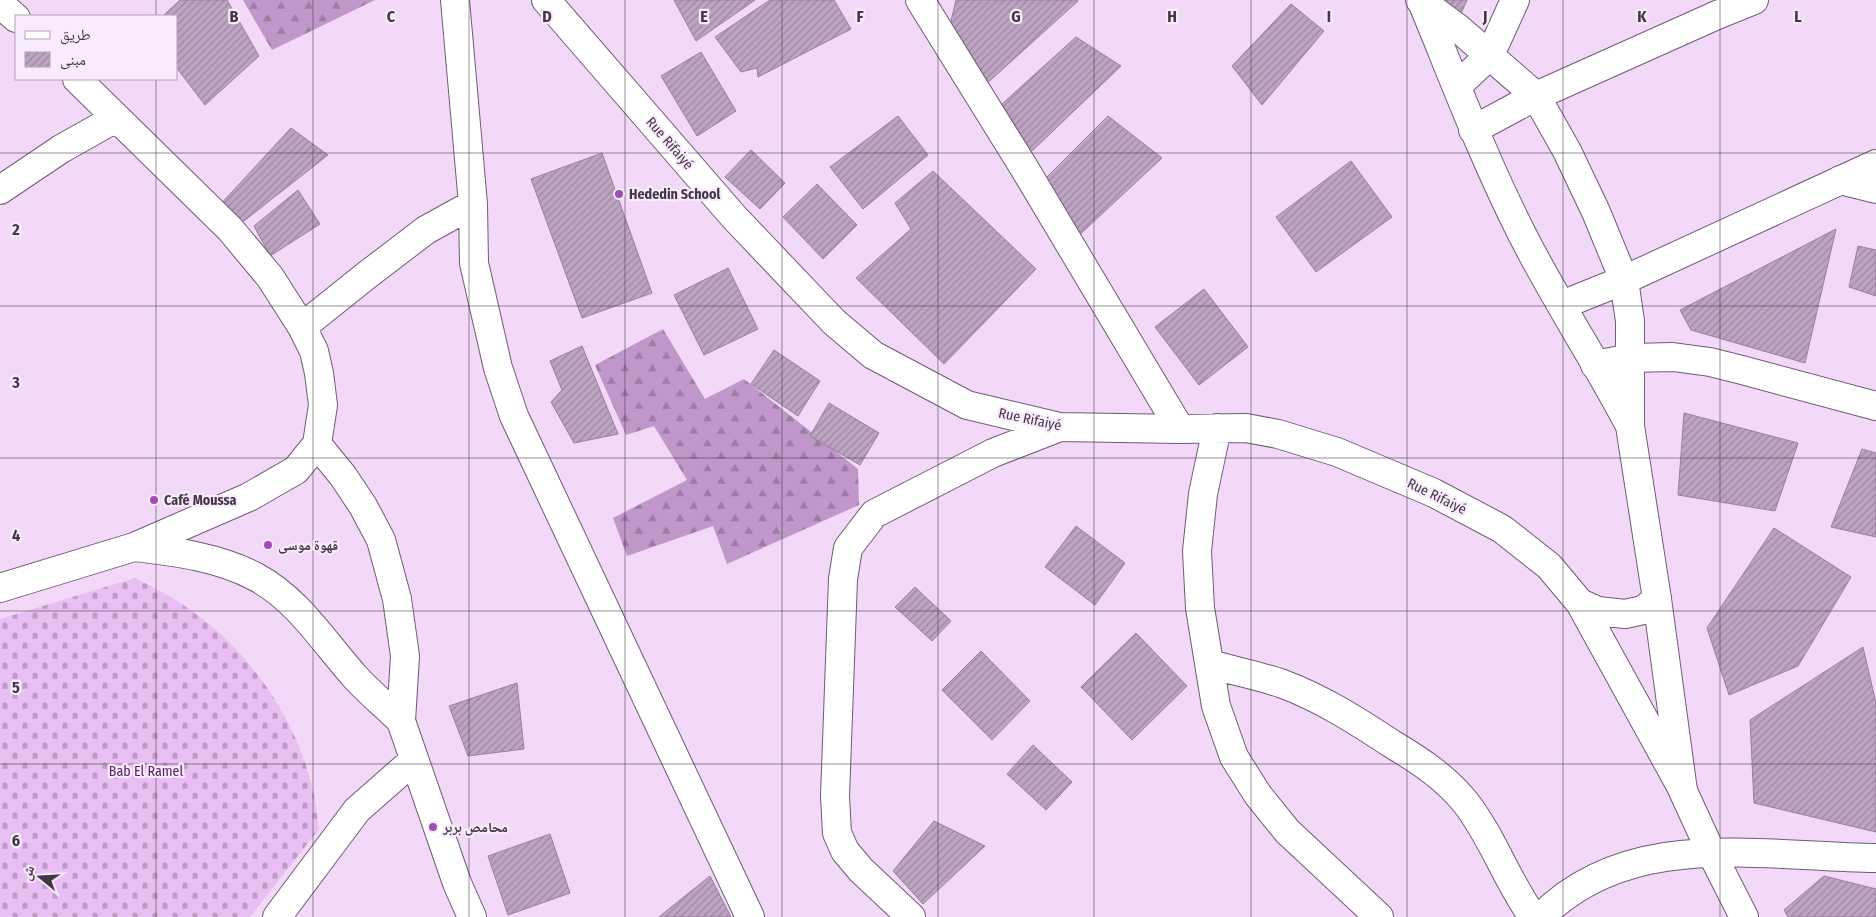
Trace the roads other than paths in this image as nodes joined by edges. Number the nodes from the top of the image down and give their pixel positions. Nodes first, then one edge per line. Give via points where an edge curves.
1 (455, 0) edge
2 (546, 0) edge
3 (920, 0) edge
4 (1515, 0) edge
5 (1754, 0) edge
6 (1421, 1) edge
7 (0, 4) edge
8 (15, 17) edge
9 (1490, 54) junction
10 (78, 80) edge
11 (1457, 86) junction
12 (1536, 96) junction
13 (116, 118) junction
14 (1473, 130) junction
15 (1876, 164) edge
16 (1840, 180) junction
17 (1876, 189) edge
18 (0, 190) edge
19 (473, 204) junction
20 (1624, 280) junction
21 (1562, 306) junction
22 (302, 327) junction
23 (1631, 358) junction
24 (1595, 365) junction
25 (1876, 406) edge
26 (1630, 426) junction
27 (1060, 427) junction
28 (1217, 428) junction
29 (1180, 429) junction
30 (317, 444) junction
31 (134, 546) junction
32 (0, 588) edge
33 (1657, 599) junction
34 (1580, 603) junction
35 (1210, 664) junction
36 (401, 721) junction
37 (414, 760) junction
38 (1683, 791) junction
39 (1711, 852) junction
40 (1876, 858) edge
41 (277, 917) edge
42 (472, 917) edge
43 (750, 917) edge
44 (911, 917) edge
45 (1379, 917) edge
46 (1533, 917) edge
47 (1541, 917) edge
48 (1744, 917) edge

1 - 19 street
2 - 27 street, Rue Rifaiyé via 734,217 834,322 873,355 967,405
3 - 29 street
4 - 9 street
5 - 12 street
6 - 9 street
6 - 11 street
7 - 8 street
9 - 11 street
9 - 12 street
10 - 13 street
11 - 14 street
12 - 14 street
12 - 20 street via 1567,150
13 - 18 street
13 - 22 street via 230,229 270,277
14 - 21 street via 1521,233
15 - 16 street
16 - 17 street
16 - 20 street
19 - 22 street via 426,230
19 - 43 street via 474,263 498,368 514,416
20 - 21 street
20 - 23 street
21 - 24 street
22 - 30 street via 314,351 319,373 323,405
23 - 24 street
23 - 25 street via 1673,357 1710,362
23 - 26 street
24 - 26 street
26 - 33 street
27 - 29 street, Rue Rifaiyé
27 - 44 street via 993,453 874,514 848,548 843,579 837,833 861,870
28 - 29 street, Rue Rifaiyé
28 - 34 street, Rue Rifaiyé via 1246,428 1278,434 1337,452 1434,493 1502,529 1549,566
28 - 35 street via 1203,494 1197,551 1200,608
30 - 31 street via 296,470 249,497
30 - 36 street via 343,476 381,540 397,599 405,656
31 - 32 street
31 - 36 street via 193,554 256,576 280,592 358,679
33 - 34 street, Rue Rifaiyé via 1643,610 1625,614 1598,611
33 - 38 street
34 - 38 street
35 - 45 street via 1216,706 1234,757 1258,795 1287,831
35 - 46 street via 1281,684 1315,698 1338,709 1422,763 1465,802
36 - 37 street
37 - 41 street via 357,810
37 - 42 street
38 - 39 street
39 - 40 street
39 - 47 street via 1656,858 1598,875 1572,890
39 - 48 street

